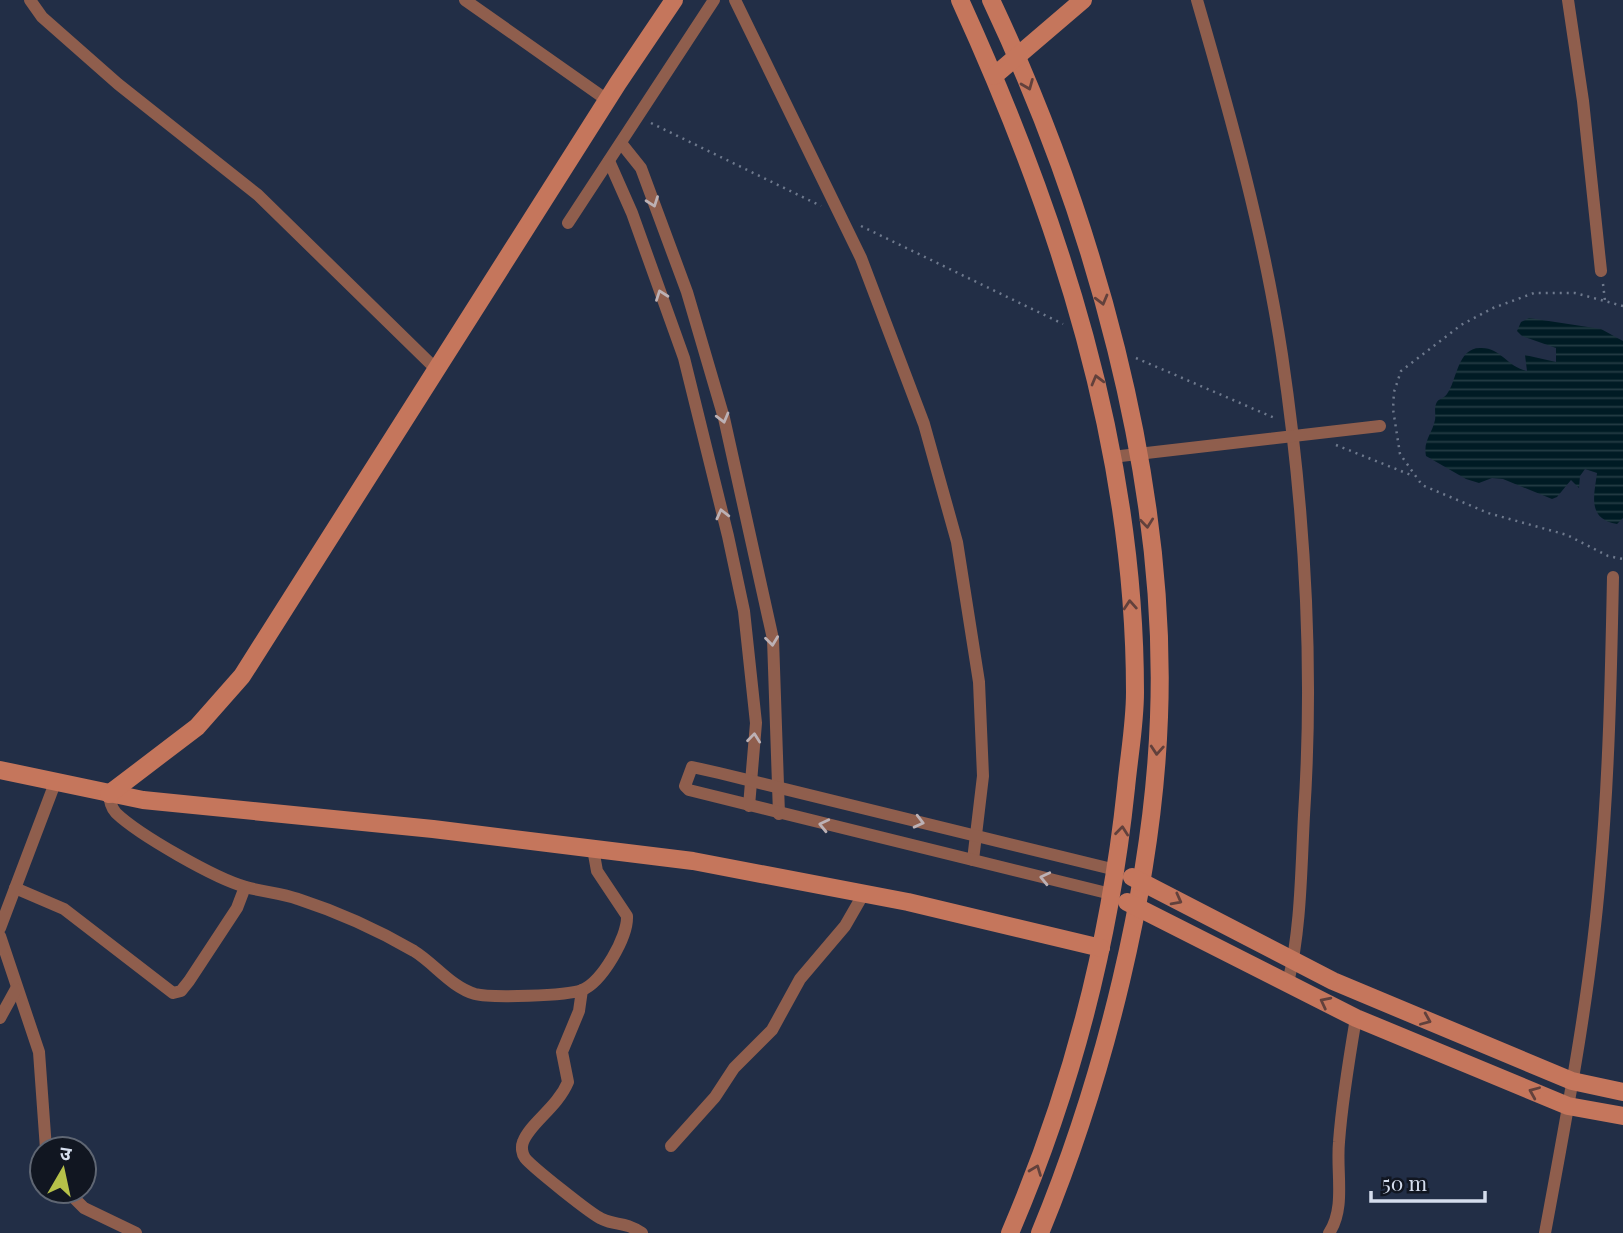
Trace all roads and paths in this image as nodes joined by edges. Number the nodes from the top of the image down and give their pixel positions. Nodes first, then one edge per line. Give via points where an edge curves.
1 (30, 0) edge
2 (465, 0) edge
3 (674, 0) edge
4 (714, 0) edge
5 (735, 0) edge
6 (960, 0) edge
7 (991, 0) edge
8 (1083, 0) edge
9 (1197, 0) edge
10 (1568, 0) edge
11 (1017, 58) junction
12 (994, 76) junction
13 (607, 100) junction
14 (621, 143) junction
15 (609, 161) junction
16 (568, 223) dead end
17 (1601, 271) dead end
18 (1623, 306) edge
19 (1114, 348) junction
20 (438, 371) junction
21 (1380, 426) dead end
22 (1291, 431) junction
23 (1334, 444) dead end
24 (1136, 454) junction
25 (1112, 457) junction
26 (1415, 476) junction
27 (1623, 559) edge
28 (1614, 577) dead end
29 (0, 770) edge
30 (750, 781) junction
31 (55, 783) junction
32 (778, 788) junction
33 (109, 794) junction
34 (748, 806) junction
35 (779, 814) junction
36 (976, 836) junction
37 (593, 849) junction
38 (973, 860) junction
39 (1116, 870) junction
40 (1139, 880) junction
41 (245, 887) junction
42 (15, 888) junction
43 (864, 893) junction
44 (1111, 894) junction
45 (1135, 907) junction
46 (0, 928) edge
47 (0, 936) edge
48 (1101, 948) junction
49 (3, 952) edge
50 (1293, 961) junction
51 (1288, 984) junction
52 (16, 989) junction
53 (582, 990) junction
54 (0, 1018) edge
55 (1356, 1018) junction
56 (1572, 1081) junction
57 (1623, 1091) edge
58 (1568, 1106) junction
59 (1623, 1116) edge
60 (45, 1135) edge
61 (671, 1146) dead end
62 (81, 1205) edge
63 (136, 1233) edge
64 (642, 1233) edge
65 (1010, 1233) edge
66 (1040, 1233) edge
67 (1329, 1233) edge
68 (1545, 1233) edge

1 - 20 street via 42,17 118,84 258,195
2 - 13 street
3 - 13 street
4 - 14 street
5 - 36 street via 861,258 924,424 957,542 979,682 983,776
6 - 12 street
7 - 11 street
8 - 11 street
9 - 22 street via 1257,226 1282,354
10 - 17 street
11 - 12 street
11 -> 19 street via 1087,244
25 -> 12 street via 1078,307
13 - 20 street
14 - 15 street
14 -> 32 street via 640,167 687,292 724,418 773,639
15 - 16 street
30 -> 15 street via 756,723 744,611 728,536 684,358
18 - 26 path via 1575,293 1534,293 1461,325 1413,359 1401,371 1393,410 1400,454
19 - 22 path
19 - 24 street
20 - 33 street via 242,676 197,727
21 - 22 street
22 - 24 street
22 - 50 street via 1307,656 1306,787
23 - 26 path
24 - 25 street
24 -> 40 street via 1159,660 1154,791
39 -> 25 street via 1135,694 1130,593
26 - 27 path via 1422,485 1450,498 1567,535
28 - 56 street via 1611,717 1600,876
29 - 31 street
30 - 32 street
30 - 34 street
30 - 34 street via 692,767 685,786
31 - 33 street
31 - 42 street
32 - 35 street
32 -> 36 street
33 - 37 street
33 - 41 street via 116,812 132,825
34 - 35 street
38 -> 35 street
36 - 38 street
36 - 39 street
37 - 43 street via 693,861
37 - 53 street via 597,871 624,909 627,925 610,962
44 -> 38 street
39 - 40 street
39 - 44 street
40 - 45 street
40 -> 50 street
41 - 42 street via 237,908 189,981 173,993 64,909
41 - 53 street via 318,905 382,933 477,994 546,995
42 - 46 street
43 - 48 street
43 - 61 street via 845,926 800,979 772,1030 734,1068
44 - 45 street
44 - 48 street
45 - 51 street
45 - 66 street via 1096,1077
47 - 49 street
65 -> 48 street via 1056,1118
49 - 52 street
50 - 51 street
50 -> 56 street
55 -> 51 street
52 - 54 street
52 - 60 street via 39,1052
53 - 64 street via 579,1011 562,1052 568,1082 552,1109 530,1131 523,1157 599,1217
58 -> 55 street
55 - 67 street via 1339,1143 1339,1206
56 - 57 street
56 - 58 street
58 - 59 street
58 - 68 street
62 - 63 street

